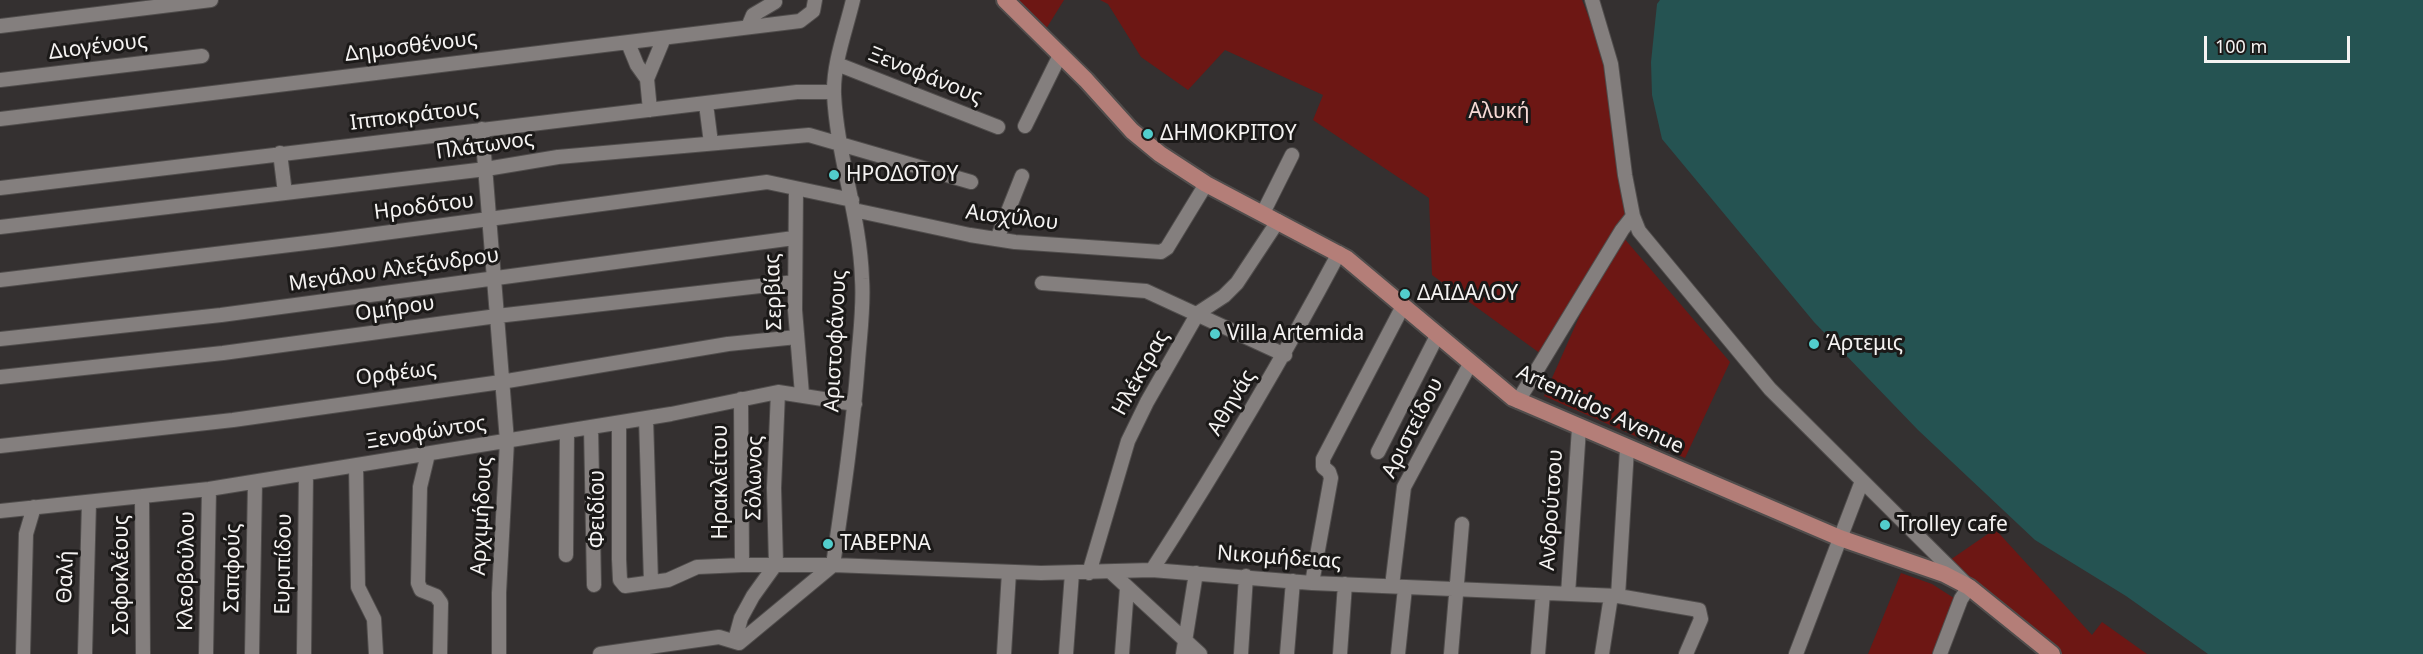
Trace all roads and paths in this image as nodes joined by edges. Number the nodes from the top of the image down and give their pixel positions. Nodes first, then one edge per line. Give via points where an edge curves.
1 (211, 0) edge
2 (815, 0) edge
3 (853, 0) edge
4 (1005, 0) edge
5 (1592, 0) edge
6 (776, 1) edge
7 (769, 25) junction
8 (0, 26) edge
9 (748, 27) junction
10 (664, 38) junction
11 (628, 43) junction
12 (1060, 55) junction
13 (202, 56) dead end
14 (837, 64) junction
15 (647, 79) junction
16 (0, 80) edge
17 (834, 92) junction
18 (706, 104) junction
19 (650, 110) junction
20 (0, 119) edge
21 (1025, 126) dead end
22 (998, 127) dead end
23 (482, 129) junction
24 (841, 142) junction
25 (711, 143) junction
26 (279, 153) junction
27 (1292, 155) dead end
28 (486, 169) junction
29 (1022, 176) dead end
30 (970, 182) dead end
31 (1206, 184) junction
32 (0, 188) edge
33 (796, 189) junction
34 (285, 193) junction
35 (853, 205) junction
36 (1633, 216) junction
37 (1270, 217) junction
38 (490, 220) junction
39 (0, 227) edge
40 (794, 238) junction
41 (996, 239) junction
42 (1340, 253) junction
43 (494, 277) junction
44 (0, 280) edge
45 (795, 282) junction
46 (1042, 283) dead end
47 (1403, 306) junction
48 (1198, 313) junction
49 (497, 316) junction
50 (1437, 336) junction
51 (797, 337) junction
52 (0, 339) edge
53 (1285, 356) junction
54 (1470, 364) junction
55 (0, 377) edge
56 (501, 382) junction
57 (778, 392) junction
58 (802, 394) junction
59 (741, 399) junction
60 (1518, 401) junction
61 (855, 404) junction
62 (646, 418) junction
63 (619, 423) junction
64 (591, 427) junction
65 (1579, 428) junction
66 (567, 432) junction
67 (507, 441) junction
68 (0, 446) edge
69 (1627, 449) junction
70 (1378, 452) dead end
71 (428, 454) junction
72 (356, 465) junction
73 (306, 474) junction
74 (1862, 481) junction
75 (255, 482) junction
76 (209, 489) junction
77 (142, 496) junction
78 (89, 502) junction
79 (34, 507) junction
80 (0, 511) edge
81 (1462, 524) dead end
82 (1840, 538) junction
83 (566, 555) dead end
84 (776, 564) junction
85 (742, 565) junction
86 (833, 565) junction
87 (1152, 570) junction
88 (1009, 572) junction
89 (1111, 572) junction
90 (1072, 573) junction
91 (1089, 573) junction
92 (1196, 573) junction
93 (1246, 576) junction
94 (1293, 581) junction
95 (651, 582) junction
96 (1312, 584) junction
97 (1345, 584) junction
98 (594, 585) dead end
99 (631, 586) joint
100 (1399, 587) junction
101 (1127, 588) junction
102 (1969, 588) junction
103 (1457, 589) junction
104 (1543, 593) junction
105 (1568, 594) junction
106 (1615, 596) junction
107 (737, 646) edge
108 (1184, 648) edge
109 (664, 649) edge
110 (23, 654) edge
111 (85, 654) edge
112 (143, 654) edge
113 (207, 654) edge
114 (252, 654) edge
115 (304, 654) edge
116 (376, 654) edge
117 (440, 654) edge
118 (499, 654) edge
119 (600, 654) edge
120 (1004, 654) edge
121 (1066, 654) edge
122 (1122, 654) edge
123 (1200, 654) edge
124 (1240, 654) edge
125 (1287, 654) edge
126 (1340, 654) edge
127 (1398, 654) edge
128 (1451, 654) edge
129 (1538, 654) edge
130 (1602, 654) edge
131 (1686, 654) edge
132 (1796, 654) edge
133 (1940, 654) edge
134 (2052, 654) edge

1 - 8 street
2 - 7 street, Δημοσθένους via 813,11 800,21
3 - 14 street, Αριστοφάνους
4 - 12 main road, Artemidos Avenue
5 - 36 street via 1611,64
6 - 7 street
6 - 9 street via 753,15
7 - 9 street, Δημοσθένους
9 - 10 street, Δημοσθένους
10 - 11 street, Δημοσθένους
10 - 15 street
11 - 15 street
11 - 20 street, Δημοσθένους
12 - 21 street
12 - 31 main road, Artemidos Avenue via 1132,131
13 - 16 street, Διογένους
14 - 17 street, Αριστοφάνους
14 - 22 street, Ξενοφάνους
15 - 19 street
17 - 18 street, Ιπποκράτους via 796,92
17 - 24 street, Αριστοφάνους
18 - 19 street, Ιπποκράτους
18 - 25 street
19 - 23 street, Ιπποκράτους
23 - 26 street, Ιπποκράτους
23 - 28 street, Αρχιμήδους
24 - 25 street, Πλάτωνος via 809,135
24 - 30 street, Πλάτωνος
24 - 35 street, Αριστοφάνους
25 - 28 street, Πλάτωνος via 558,157
26 - 32 street, Ιπποκράτους
26 - 34 street
27 - 37 street, Ηλέκτρας
28 - 34 street, Πλάτωνος
28 - 38 street, Αρχιμήδους
29 - 41 street
31 - 37 main road, Artemidos Avenue
31 - 41 street, Αισχύλου via 1161,252
33 - 35 street, Ηροδότου
33 - 38 street, Ηροδότου via 767,182
33 - 40 street, Σερβίας
34 - 39 street, Πλάτωνος
35 - 41 street, Αισχύλου
35 - 61 street, Αριστοφάνους via 862,279
36 - 60 street
36 - 74 street via 1642,234 1770,389
37 - 42 main road, Artemidos Avenue
37 - 48 street, Ηλέκτρας via 1237,283
38 - 43 street, Αρχιμήδους
38 - 44 street, Ηροδότου
40 - 43 street, Μεγάλου Αλεξάνδρου
40 - 45 street, Σερβίας
42 - 47 main road, Artemidos Avenue
42 - 53 street, Αθηνάς
43 - 49 street, Αρχιμήδους
43 - 52 street, Μεγάλου Αλεξάνδρου via 221,315
45 - 49 street, Ομήρου
45 - 51 street, Σερβίας
46 - 48 street via 1146,291
47 - 50 main road, Artemidos Avenue
47 - 96 street via 1322,464 1331,478
48 - 53 street
48 - 91 street, Ηλέκτρας via 1128,441
49 - 55 street, Ομήρου via 223,353
49 - 56 street, Αρχιμήδους
50 - 54 main road, Artemidos Avenue
50 - 70 street
51 - 56 street, Ορφέως via 728,344
51 - 58 street, Σερβίας
53 - 87 street, Αθηνάς
54 - 60 main road, Artemidos Avenue
54 - 100 street, Αριστείδου via 1404,487
56 - 67 street, Αρχιμήδους
56 - 68 street, Ορφέως via 233,420
57 - 58 street, Ξενοφώντος
57 - 59 street, Ξενοφώντος
57 - 84 street, Σόλωνος
58 - 61 street, Ξενοφώντος
59 - 62 street, Ξενοφώντος
59 - 85 street, Ηρακλείτου
60 - 65 main road, Artemidos Avenue
61 - 86 street, Αριστοφάνους
62 - 63 street, Ξενοφώντος
62 - 95 street
63 - 64 street, Ξενοφώντος
63 - 99 street, Φειδίου via 620,580 622,585
64 - 66 street, Ξενοφώντος
64 - 98 street
65 - 69 main road, Artemidos Avenue
65 - 105 street, Ανδρούτσου
66 - 67 street, Ξενοφώντος
66 - 83 street
67 - 71 street, Ξενοφώντος
67 - 118 street, Αρχιμήδους
69 - 82 main road, Artemidos Avenue
69 - 106 street
71 - 72 street, Ξενοφώντος
71 - 117 street via 420,487 418,583 421,590 436,596 441,603
72 - 73 street, Ξενοφώντος
72 - 116 street via 358,587 374,619
73 - 75 street, Ξενοφώντος
73 - 115 street, Ευριπίδου
74 - 82 street
74 - 102 street
75 - 76 street, Ξενοφώντος
75 - 114 street, Σαπφούς
76 - 77 street, Ξενοφώντος
76 - 113 street, Κλεοβούλου
77 - 78 street, Ξενοφώντος
77 - 112 street, Σοφοκλέους
78 - 79 street, Ξενοφώντος
78 - 111 street, Θαλή
79 - 80 street, Ξενοφώντος
79 - 110 street via 26,534
81 - 103 street
82 - 102 main road, Artemidos Avenue via 1932,568
82 - 132 street
84 - 85 street, Νικομήδειας
84 - 86 street, Νικομήδειας
84 - 107 street via 741,618
85 - 95 street, Νικομήδειας via 697,567 668,580
86 - 88 street, Νικομήδειας
86 - 107 street
87 - 89 street, Νικομήδειας
87 - 92 street, Νικομήδειας
88 - 90 street, Νικομήδειας
88 - 120 street
89 - 91 street, Νικομήδειας
89 - 101 street
90 - 91 street, Νικομήδειας
90 - 121 street
92 - 93 street, Νικομήδειας
92 - 108 street
93 - 94 street, Νικομήδειας
93 - 124 street
94 - 96 street, Νικομήδειας
94 - 125 street
95 - 99 street, Νικομήδειας
96 - 97 street, Νικομήδειας
97 - 100 street, Νικομήδειας
97 - 126 street
100 - 103 street, Νικομήδειας
100 - 127 street, Αριστείδου
101 - 108 street
101 - 122 street
102 - 133 street
102 - 134 main road, Artemidos Avenue
103 - 104 street, Νικομήδειας
103 - 128 street
104 - 105 street, Νικομήδειας
104 - 129 street
105 - 106 street, Νικομήδειας
106 - 130 street
106 - 131 street, Νικομήδειας via 1696,609 1702,616
107 - 109 street via 719,637
108 - 123 street
109 - 119 street

